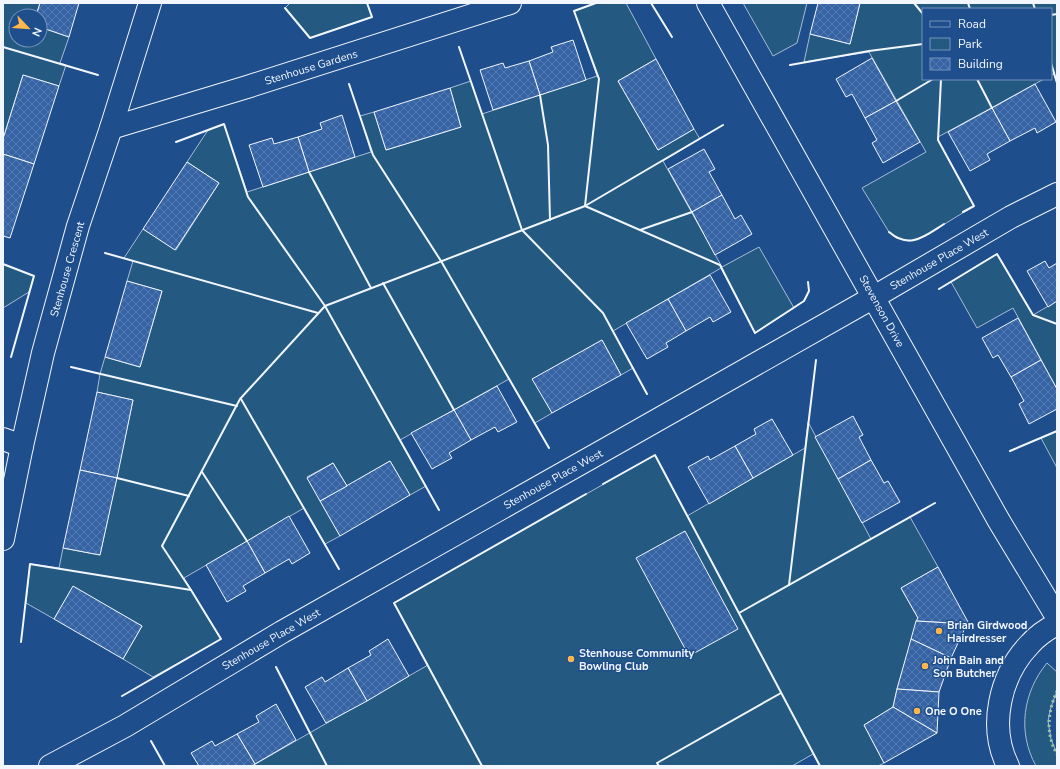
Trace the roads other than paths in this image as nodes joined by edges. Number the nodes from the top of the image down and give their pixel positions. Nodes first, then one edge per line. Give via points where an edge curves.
1 (150, 3) edge
2 (510, 3) edge
3 (708, 3) edge
4 (111, 128) junction
5 (1057, 194) edge
6 (874, 297) junction
7 (12, 443) edge
8 (3, 539) edge
9 (1057, 617) edge
10 (1057, 624) edge
11 (50, 766) edge
12 (1008, 766) edge

1 - 4 street, Stenhouse Crescent
2 - 4 street, Stenhouse Gardens via 300,71
3 - 6 street, Stevenson Drive
4 - 7 street, Stenhouse Crescent via 76,234 43,352
5 - 6 street, Stenhouse Place West via 1010,216
6 - 9 street, Stevenson Drive via 999,521
6 - 11 street, Stenhouse Place West via 282,632 125,726
7 - 8 street, Stenhouse Crescent
10 - 12 street via 1044,631 1026,648 1009,673 1002,691 998,727 1000,745

